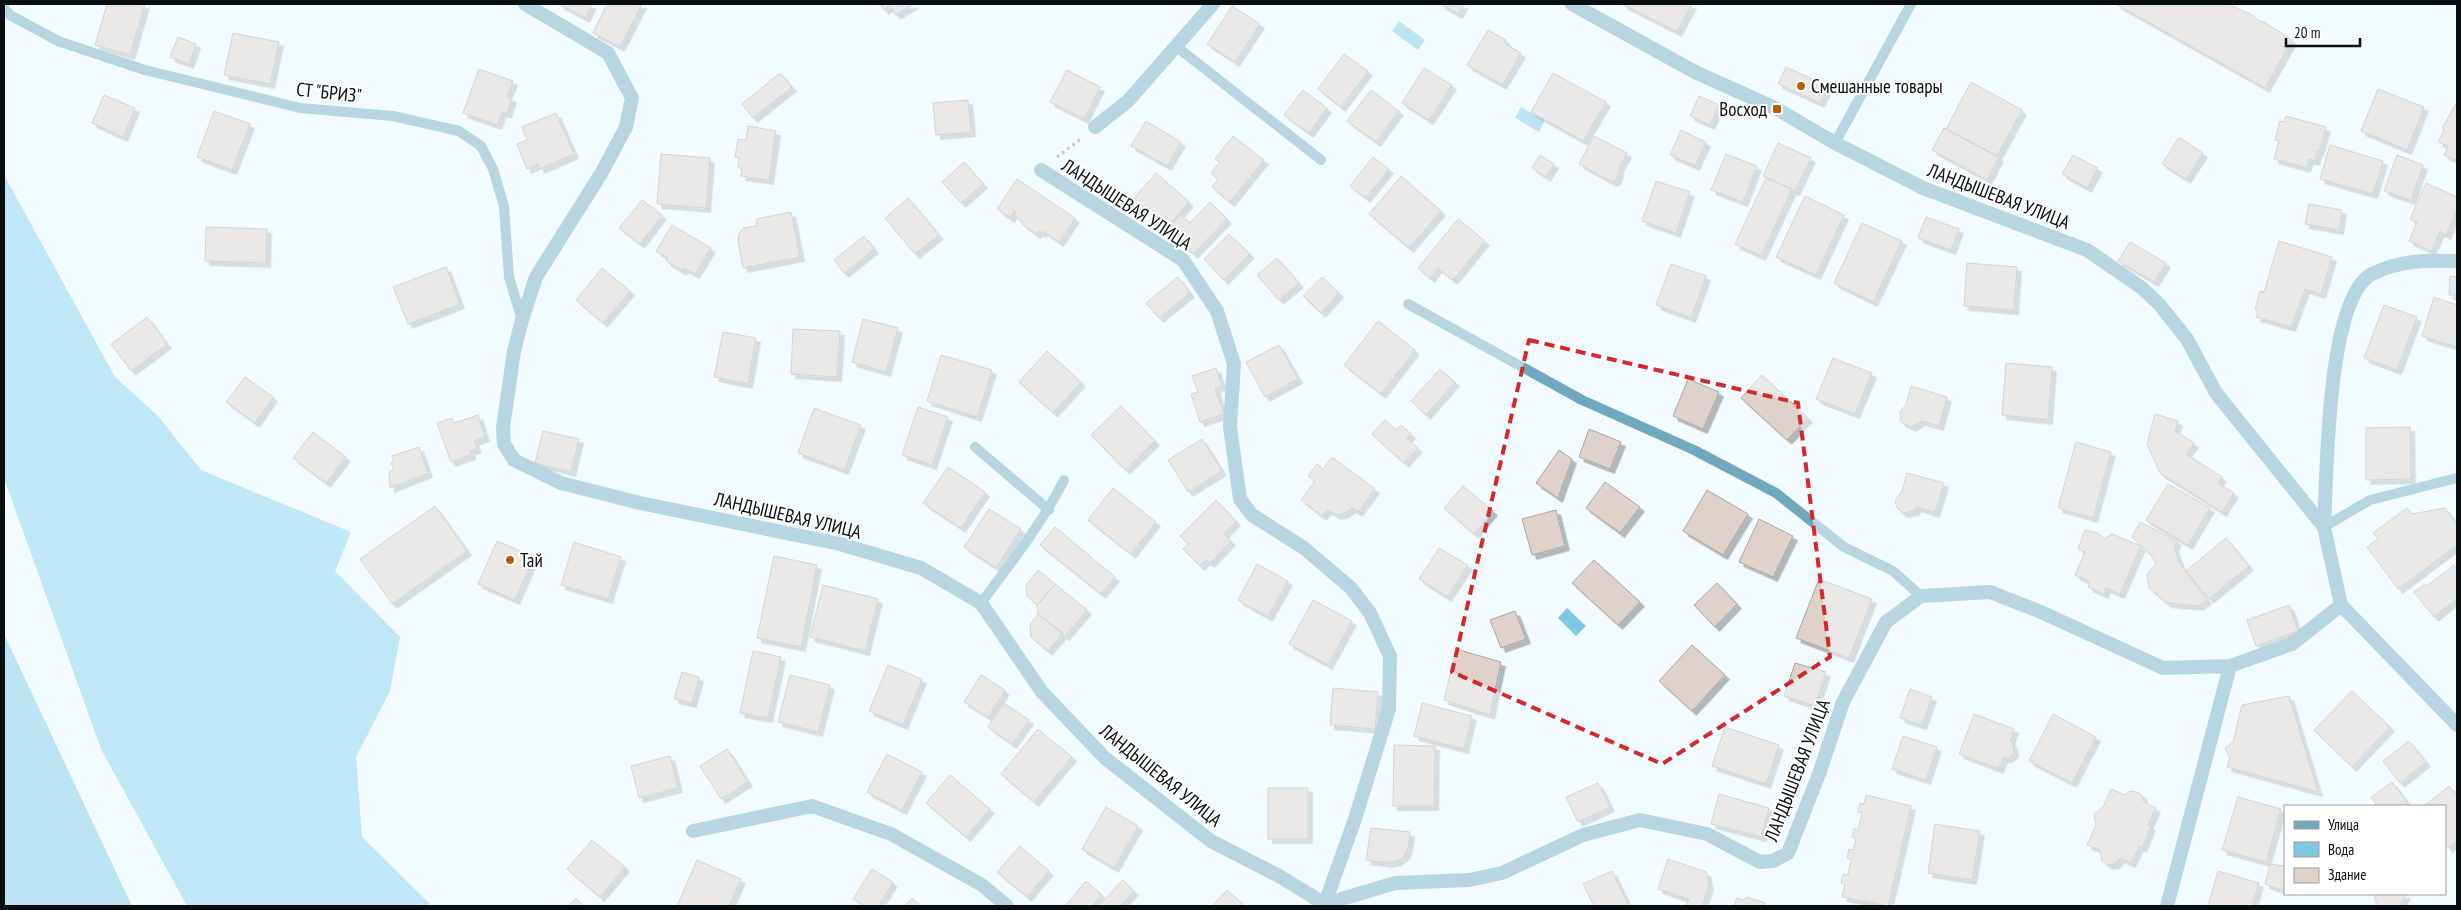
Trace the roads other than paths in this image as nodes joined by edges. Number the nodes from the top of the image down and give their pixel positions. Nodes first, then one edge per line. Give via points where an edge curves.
1 (525, 4) edge
2 (1213, 4) edge
3 (1572, 4) edge
4 (1911, 4) edge
5 (4, 8) edge
6 (1177, 48) junction
7 (1095, 127) road end
8 (1835, 143) junction
9 (1321, 160) dead end
10 (1041, 170) road end
11 (2457, 262) edge
12 (1408, 304) dead end
13 (522, 320) junction
14 (975, 447) dead end
15 (2457, 478) edge
16 (1064, 480) dead end
17 (1049, 510) junction
18 (2324, 527) junction
19 (1921, 596) junction
20 (981, 603) junction
21 (2341, 605) junction
22 (2230, 666) junction
23 (2457, 725) edge
24 (693, 831) dead end
25 (1324, 905) edge
26 (1007, 906) edge
27 (2167, 906) edge

1 - 13 street, ЛАНДЫШЕВАЯ УЛИЦА via 608,53 632,98 626,127 602,172 536,277
2 - 6 street
3 - 8 street, ЛАНДЫШЕВАЯ УЛИЦА via 1695,72 1777,109
4 - 8 lane
5 - 13 lane, СТ "БРИЗ" via 10,15 58,41 145,70 300,108 393,116 459,131 481,146 493,169 504,206 509,277
6 - 7 street via 1128,101
6 - 9 lane
8 - 18 street, ЛАНДЫШЕВАЯ УЛИЦА via 1923,188 2087,250 2142,288 2187,339 2216,393
10 - 25 street, ЛАНДЫШЕВАЯ УЛИЦА via 1183,260 1217,311 1234,364 1230,427 1240,499 1252,515 1304,548 1351,588 1370,613 1390,656 1389,709
11 - 18 street, ЛАНДЫШЕВАЯ УЛИЦА via 2417,260 2371,275 2356,291 2343,324 2328,413
12 - 19 lane via 1582,400 1694,450 1776,493 1844,547 1893,571
13 - 20 street, ЛАНДЫШЕВАЯ УЛИЦА via 514,351 503,428 504,444 514,460 561,483 640,503 840,544 921,568
14 - 17 lane
15 - 18 lane via 2370,500
16 - 17 lane
17 - 20 lane
18 - 21 street, ЛАНДЫШЕВАЯ УЛИЦА
19 - 22 street via 1990,592 2163,668
19 - 25 street, ЛАНДЫШЕВАЯ УЛИЦА via 1886,622 1843,702 1788,854 1773,861 1760,862 1707,834 1640,820 1583,835 1502,873 1469,880 1395,883
20 - 25 street, ЛАНДЫШЕВАЯ УЛИЦА via 1042,692 1105,758 1211,841 1279,876
21 - 22 street via 2292,644
21 - 23 street
22 - 27 street
24 - 26 street via 812,806 891,834 982,886

